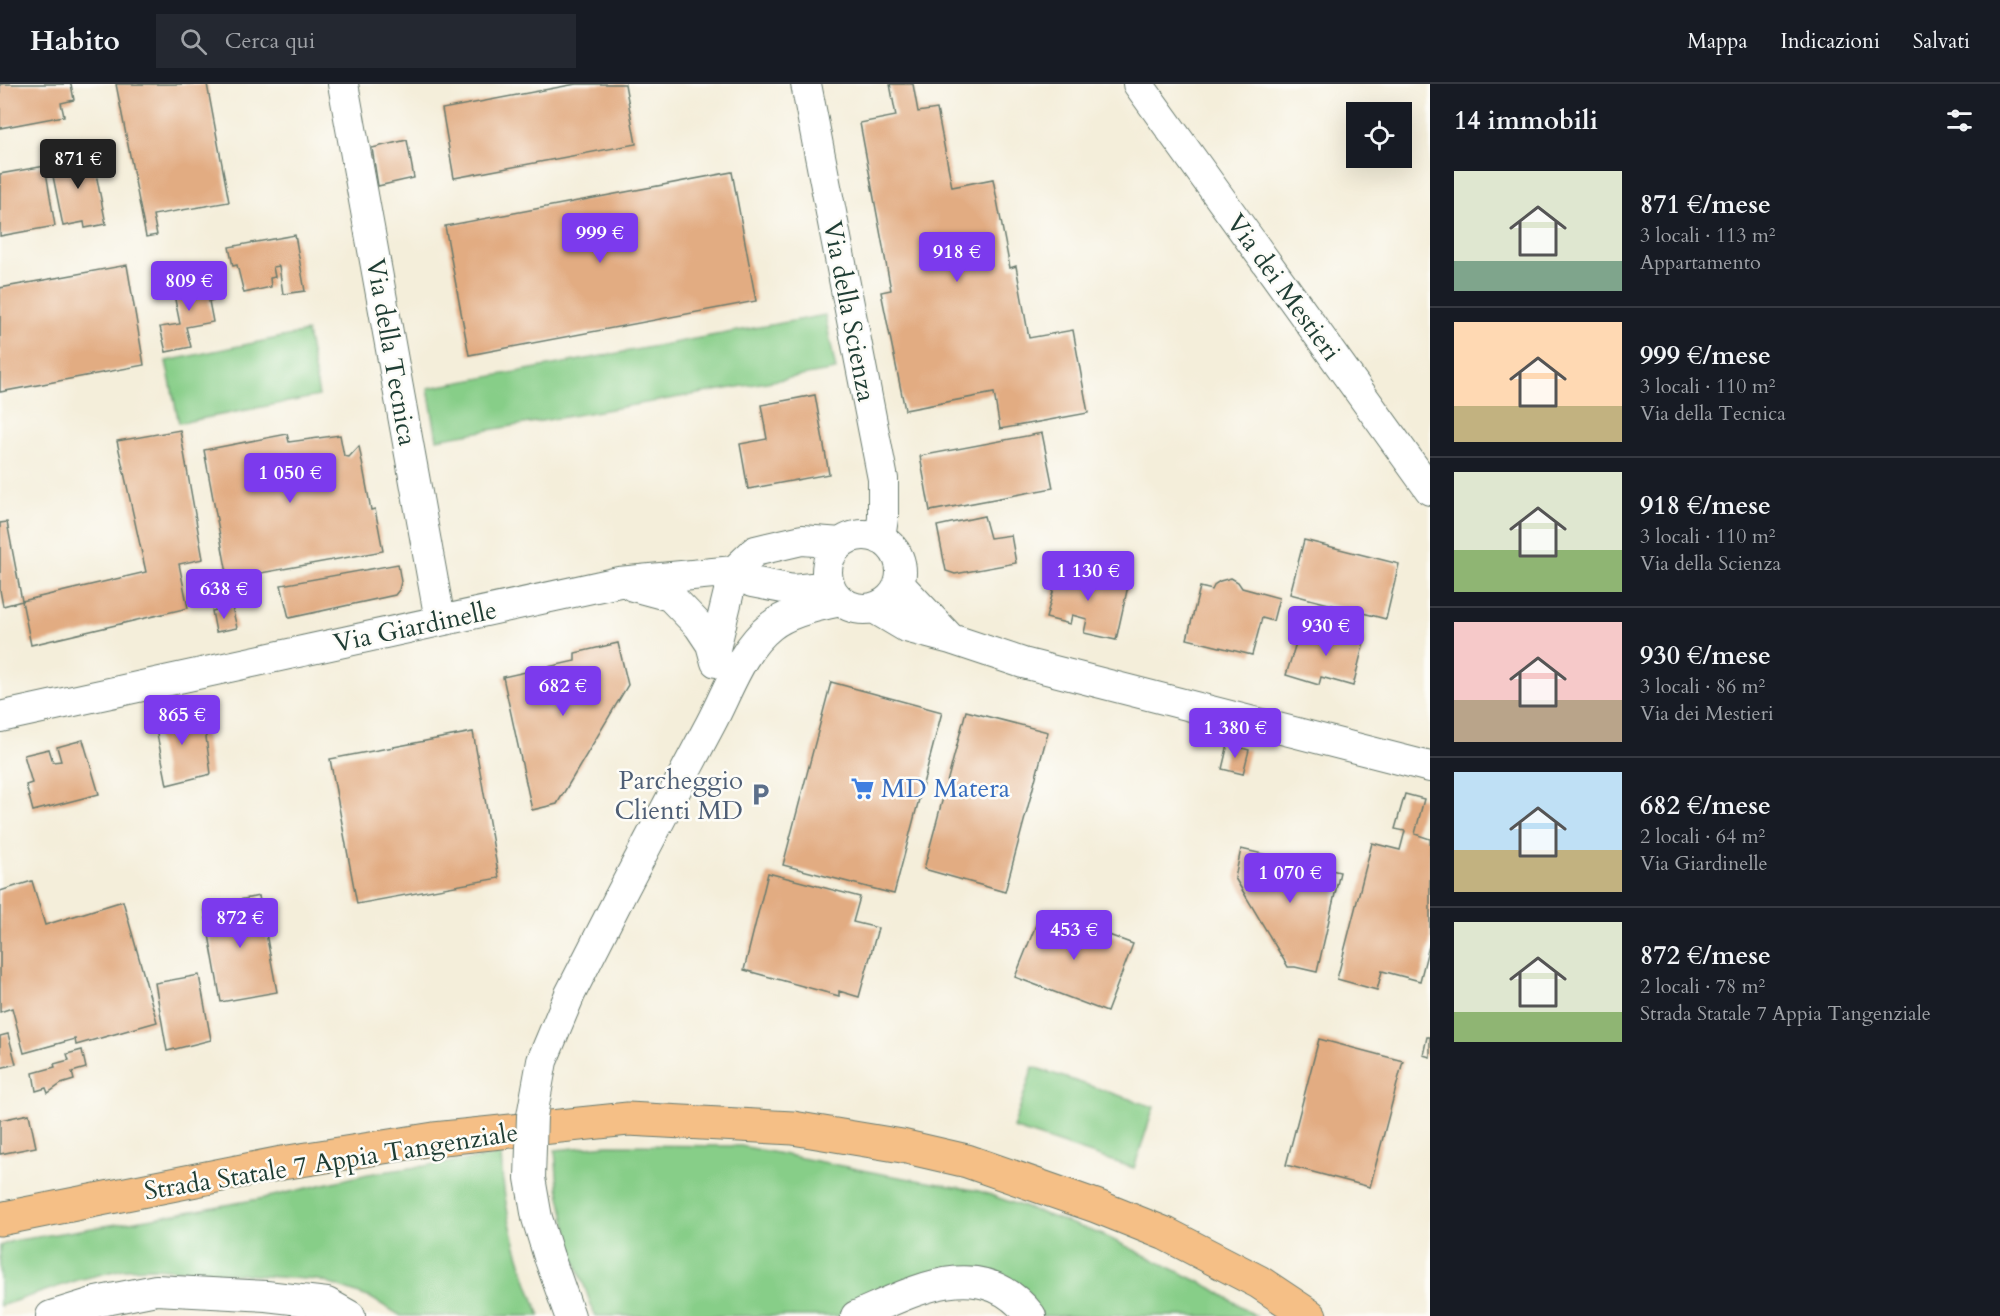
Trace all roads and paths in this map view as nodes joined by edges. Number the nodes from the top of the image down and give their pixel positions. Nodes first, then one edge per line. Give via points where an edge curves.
1 (343, 84) edge
2 (806, 84) edge
3 (1138, 84) edge
4 (1430, 490) edge
5 (880, 539) junction
6 (841, 543) junction
7 (734, 571) junction
8 (619, 582) junction
9 (898, 584) junction
10 (835, 594) junction
11 (874, 608) junction
12 (440, 620) junction
13 (951, 639) junction
14 (714, 653) junction
15 (2, 708) edge
16 (716, 712) junction
17 (1430, 767) edge
18 (0, 1220) edge
19 (51, 1316) edge
20 (350, 1316) edge
21 (570, 1316) edge
22 (856, 1316) edge
23 (1031, 1316) edge
24 (1310, 1316) edge

1 - 12 street, Via della Tecnica
2 - 5 street, Via della Scienza via 883,479
3 - 4 street, Via dei Mestieri
5 - 6 street via 858,536
5 - 9 street via 898,560
6 - 7 street via 802,540 755,551
6 - 10 street via 828,562 827,574
7 - 8 street, Via Giardinelle
7 - 10 street via 752,582
7 - 14 street
8 - 12 street, Via Giardinelle
8 - 14 street via 670,596 699,626
9 - 11 street via 885,603
9 - 13 street
10 - 11 street via 851,607
10 - 16 street via 821,605 772,625 738,666
11 - 13 street via 906,627
12 - 15 street, Via Giardinelle
13 - 17 street via 1023,663
14 - 16 street
16 - 21 street, bridge via 570,994 542,1061 532,1116 530,1178 537,1218
18 - 24 highway, Strada Statale 7 Appia Tangenziale via 282,1163 434,1139 628,1119 793,1128 967,1161 1096,1206 1166,1234 1259,1282
19 - 20 street via 156,1290 316,1302
22 - 23 street via 930,1284 953,1280 1000,1290 1019,1301

